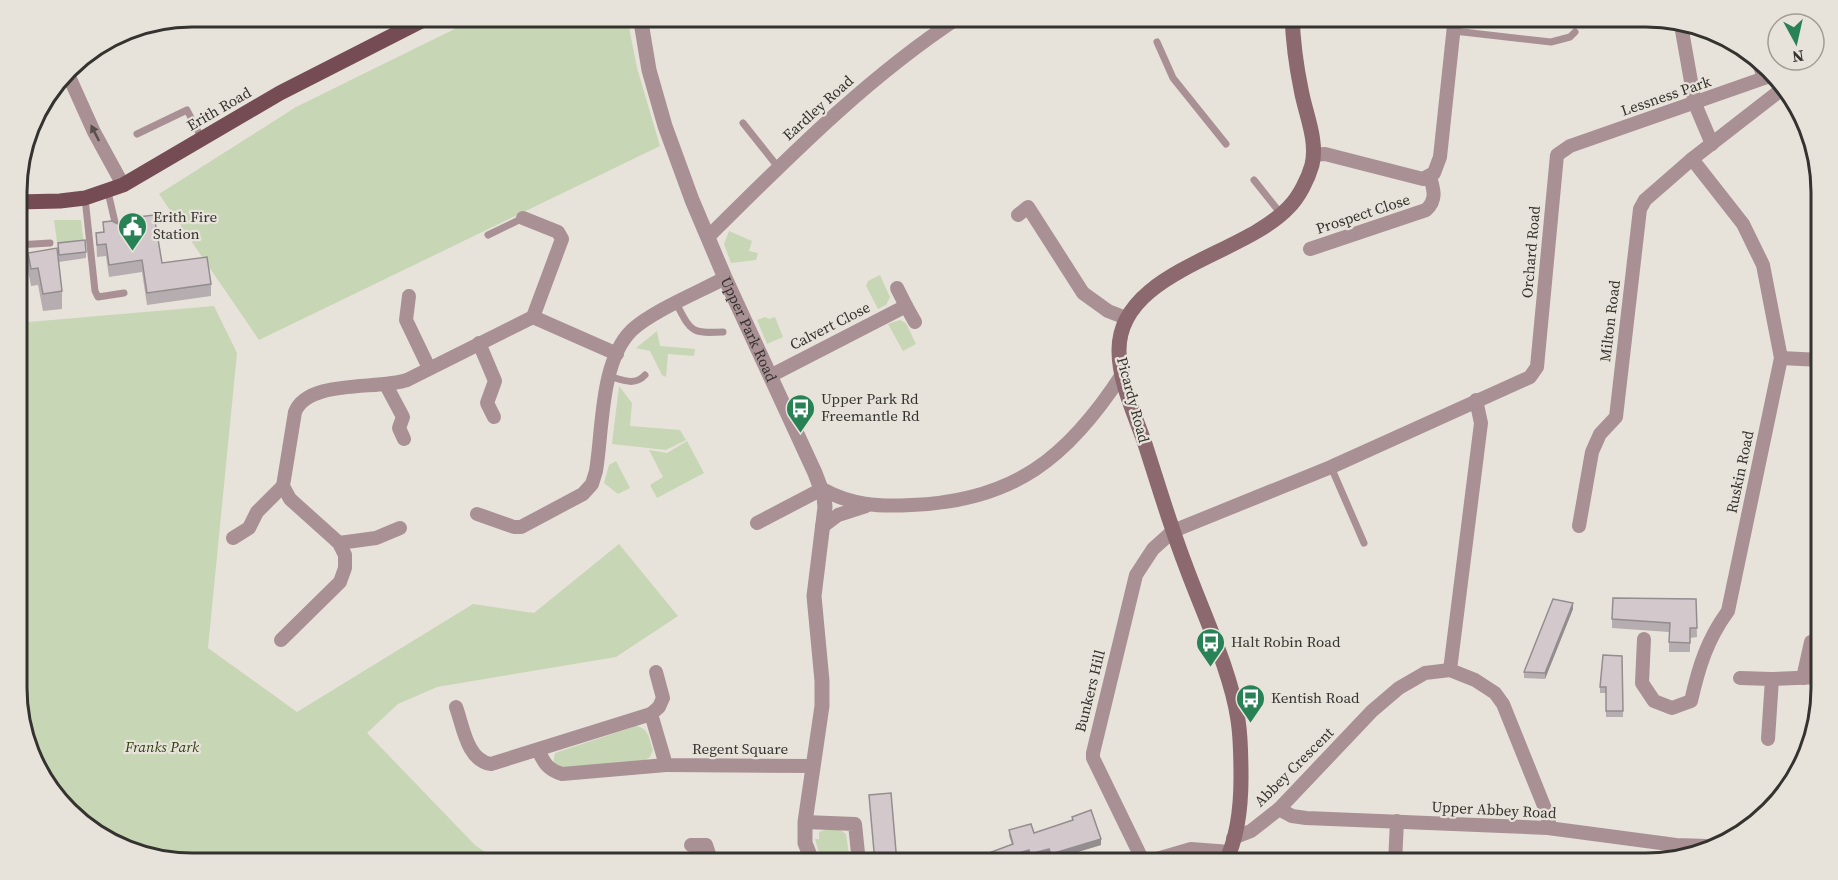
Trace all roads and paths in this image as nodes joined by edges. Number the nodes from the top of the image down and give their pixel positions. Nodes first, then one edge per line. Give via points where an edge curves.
1 (409, 27) edge
2 (643, 27) edge
3 (946, 27) edge
4 (1293, 27) edge
5 (1454, 27) edge
6 (1454, 31) junction
7 (1682, 31) edge
8 (1575, 32) dead end
9 (1157, 42) dead end
10 (1765, 78) edge
11 (71, 80) edge
12 (1777, 93) edge
13 (1695, 104) junction
14 (743, 123) dead end
15 (137, 134) dead end
16 (202, 139) junction
17 (1226, 144) dead end
18 (1712, 144) junction
19 (1570, 146) joint
20 (1314, 154) junction
21 (1692, 159) junction
22 (778, 167) junction
23 (1430, 177) junction
24 (1254, 180) dead end
25 (123, 185) junction
26 (108, 192) junction
27 (85, 198) junction
28 (27, 202) edge
29 (1028, 207) dead end
30 (1281, 214) junction
31 (523, 218) joint
32 (117, 231) edge
33 (488, 235) dead end
34 (708, 237) junction
35 (50, 243) dead end
36 (27, 244) edge
37 (1310, 249) dead end
38 (724, 278) junction
39 (897, 288) dead end
40 (124, 293) dead end
41 (409, 296) dead end
42 (676, 303) junction
43 (906, 306) junction
44 (533, 317) junction
45 (1126, 318) junction
46 (915, 322) dead end
47 (723, 332) dead end
48 (478, 343) junction
49 (617, 354) junction
50 (1781, 358) junction
51 (1811, 360) edge
52 (429, 368) junction
53 (1123, 373) junction
54 (645, 375) dead end
55 (608, 376) junction
56 (770, 376) junction
57 (386, 386) junction
58 (1476, 400) junction
59 (494, 417) dead end
60 (405, 439) dead end
61 (1331, 466) junction
62 (283, 486) junction
63 (822, 489) junction
64 (868, 506) junction
65 (477, 514) dead end
66 (757, 523) dead end
67 (1579, 526) dead end
68 (822, 527) junction
69 (400, 528) dead end
70 (1173, 531) junction
71 (233, 538) dead end
72 (339, 543) junction
73 (1364, 543) dead end
74 (1644, 639) dead end
75 (281, 640) dead end
76 (1811, 642) dead end
77 (1450, 670) junction
78 (656, 672) dead end
79 (1740, 678) dead end
80 (1803, 678) junction
81 (1811, 678) edge
82 (1772, 679) junction
83 (456, 707) dead end
84 (651, 714) junction
85 (1768, 739) dead end
86 (538, 750) junction
87 (666, 765) junction
88 (813, 766) junction
89 (1279, 809) junction
90 (1397, 821) junction
91 (805, 822) junction
92 (1548, 828) junction
93 (691, 845) dead end
94 (1694, 846) edge
95 (1229, 851) edge
96 (709, 853) edge
97 (810, 853) edge
98 (858, 853) edge
99 (1138, 853) edge
100 (1177, 853) edge
101 (1395, 853) edge

1 - 16 main road, Erith Road via 330,66
2 - 34 street, Upper Park Road via 649,70 665,126
3 - 22 street, Eardley Road via 875,78
4 - 20 main road, Picardy Road
5 - 6 street
6 - 8 lane via 1551,42
6 - 23 street via 1440,158
7 - 13 street
9 - 17 lane via 1173,78
10 - 13 street, Lessness Park
25 -> 11 street
12 - 18 street, Milton Road
13 - 18 street
13 - 19 street, Lessness Park
14 - 22 lane
15 - 16 lane via 187,110
16 - 25 main road, Erith Road
18 - 21 street, Milton Road
19 - 58 street, Orchard Road via 1557,155 1537,368 1530,377
20 - 23 street via 1416,178
20 - 30 main road, Picardy Road via 1301,190
21 - 50 street, Ruskin Road via 1743,224 1763,265
21 - 67 street, Milton Road via 1645,200 1640,209 1616,417 1600,434 1592,452
22 - 34 street, Eardley Road
23 - 37 street, Prospect Close via 1434,196 1426,210
24 - 30 lane
25 - 26 main road, Erith Road
26 - 27 main road, Erith Road
26 - 32 lane
27 - 28 main road, Erith Road
27 - 40 lane via 95,291 98,297
29 - 45 street via 1083,293 1108,312
30 - 45 main road, Picardy Road via 1156,286
31 - 33 lane
31 - 44 street via 562,236
34 - 38 street, Upper Park Road
35 - 36 lane
38 - 42 street
38 - 56 street, Upper Park Road
39 - 43 street
41 - 52 street via 406,320
42 - 47 lane via 688,326 699,334
42 - 49 street via 631,331
43 - 46 street
43 - 56 street, Calvert Close
44 - 48 street
44 - 49 street
45 - 53 main road, Picardy Road via 1119,351
48 - 52 street
48 - 59 street via 495,381 487,403
49 - 55 street
50 - 51 street
50 - 74 street, Ruskin Road via 1728,611 1714,630 1699,665 1691,701 1672,708 1654,701 1642,683
52 - 57 street
53 - 64 street via 1076,436 1015,482 980,496 940,504
53 - 70 main road, Picardy Road
54 - 55 lane via 633,383
55 - 65 street via 597,471 583,494 521,527
56 - 63 street, Upper Park Road
57 - 60 street via 403,417 399,428
57 - 62 street via 323,390 298,404
58 - 61 street
58 - 77 street via 1480,423
61 - 70 street
61 - 73 lane
62 - 71 street via 257,512 249,528
62 - 72 street via 290,499
63 - 64 street
63 - 66 street
63 - 68 street, Upper Park Road
64 - 68 street via 838,515
68 - 88 street, Upper Park Road via 814,596 822,706
69 - 72 street via 376,538
70 - 95 main road, Picardy Road via 1226,673 1238,718 1241,795 1238,824
70 - 99 street, Bunkers Hill via 1153,549 1136,575 1093,747 1093,758
72 - 75 street via 345,555 340,582
76 - 80 street
77 - 89 street, Abbey Crescent via 1425,673 1390,696
77 - 92 street via 1488,688 1503,704 1550,822
78 - 84 street via 663,698
79 - 82 street
80 - 81 street
80 - 82 street
82 - 85 street
83 - 86 street via 473,753 483,763
84 - 86 street
84 - 87 street
86 - 87 street, Regent Square via 552,771 562,774
87 - 88 street, Regent Square
88 - 91 street, Upper Park Road
89 - 90 street, Upper Abbey Road via 1306,818
89 - 95 street, Abbey Crescent
90 - 92 street, Upper Abbey Road
90 - 101 street
91 - 97 street, Upper Park Road
91 - 98 street via 855,824
92 - 94 street, Upper Abbey Road
93 - 96 street via 706,844
95 - 100 street via 1191,849

